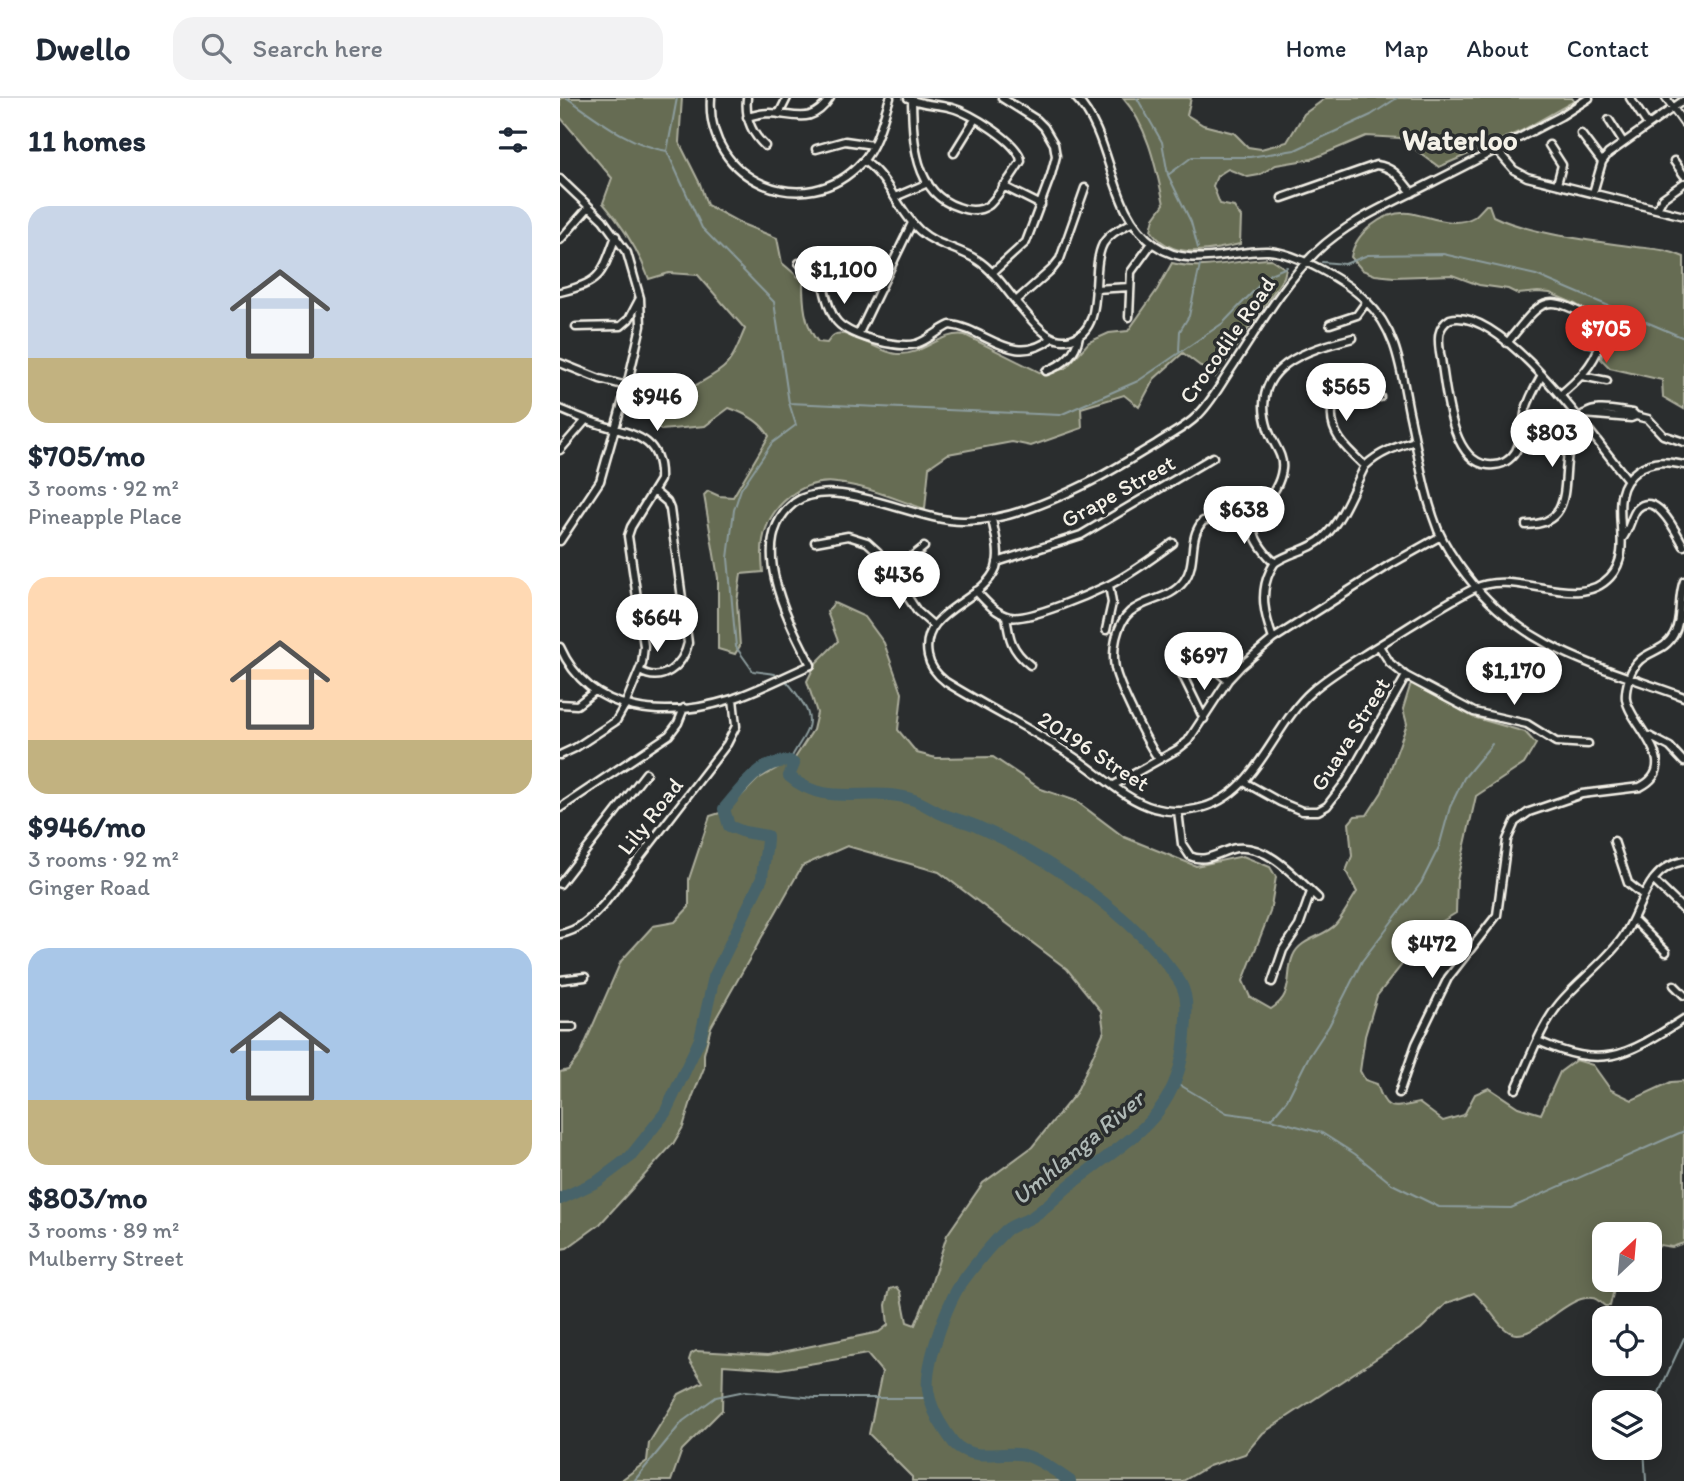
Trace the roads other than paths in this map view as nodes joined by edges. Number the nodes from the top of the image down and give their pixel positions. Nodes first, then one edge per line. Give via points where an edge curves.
1 (711, 98) edge
2 (747, 98) edge
3 (787, 98) edge
4 (830, 98) edge
5 (890, 98) edge
6 (1002, 98) edge
7 (1076, 98) edge
8 (1589, 98) edge
9 (1630, 98) edge
10 (1666, 98) edge
11 (910, 99) edge
12 (1684, 100) edge
13 (1673, 108) junction
14 (779, 114) junction
15 (747, 117) junction
16 (975, 119) junction
17 (1609, 120) dead end
18 (1684, 123) edge
19 (1648, 125) junction
20 (1581, 134) dead end
21 (1623, 142) junction
22 (873, 145) junction
23 (1549, 145) dead end
24 (765, 146) dead end
25 (816, 149) dead end
26 (1497, 149) junction
27 (954, 153) dead end
28 (864, 160) junction
29 (1674, 161) dead end
30 (1602, 162) junction
31 (1684, 175) edge
32 (560, 179) edge
33 (928, 183) junction
34 (1684, 183) edge
35 (1557, 184) junction
36 (1003, 186) junction
37 (1085, 188) dead end
38 (1412, 193) junction
39 (1593, 193) junction
40 (895, 197) junction
41 (1282, 198) dead end
42 (1041, 205) junction
43 (589, 206) junction
44 (1657, 209) junction
45 (1684, 216) edge
46 (1133, 222) junction
47 (912, 223) junction
48 (616, 236) junction
49 (560, 240) edge
50 (1152, 243) junction
51 (799, 263) dead end
52 (1305, 263) junction
53 (992, 273) junction
54 (1130, 287) junction
55 (1095, 289) junction
56 (560, 292) edge
57 (640, 298) junction
58 (1016, 301) junction
59 (1367, 301) junction
60 (1129, 317) dead end
61 (1598, 322) dead end
62 (1330, 324) dead end
63 (576, 327) dead end
64 (859, 333) junction
65 (1079, 336) junction
66 (1052, 338) junction
67 (1353, 338) dead end
68 (1585, 342) dead end
69 (1507, 343) junction
70 (560, 363) edge
71 (1046, 371) dead end
72 (1542, 375) junction
73 (1582, 376) junction
74 (1607, 381) dead end
75 (627, 386) junction
76 (1560, 395) junction
77 (1380, 397) dead end
78 (560, 409) edge
79 (1582, 420) junction
80 (586, 421) junction
81 (615, 429) junction
82 (1415, 441) junction
83 (1684, 442) edge
84 (560, 450) edge
85 (1213, 457) dead end
86 (1684, 465) edge
87 (1365, 466) junction
88 (1628, 480) junction
89 (654, 491) junction
90 (1256, 514) junction
91 (992, 519) junction
92 (1526, 525) dead end
93 (1441, 536) junction
94 (1622, 539) junction
95 (560, 541) edge
96 (815, 542) dead end
97 (1173, 543) dead end
98 (1684, 546) edge
99 (924, 547) dead end
100 (997, 562) junction
101 (1274, 562) junction
102 (891, 573) junction
103 (1684, 582) edge
104 (1109, 585) junction
105 (1475, 587) junction
106 (976, 591) junction
107 (1006, 616) junction
108 (934, 626) junction
109 (1106, 629) dead end
110 (1273, 639) junction
111 (1378, 646) junction
112 (560, 647) edge
113 (563, 660) edge
114 (1030, 665) dead end
115 (640, 671) junction
116 (1406, 676) junction
117 (1629, 678) junction
118 (1228, 680) junction
119 (595, 691) junction
120 (1684, 697) edge
121 (733, 699) junction
122 (560, 704) edge
123 (625, 705) junction
124 (684, 708) junction
125 (1204, 719) junction
126 (1647, 735) junction
127 (1588, 744) dead end
128 (560, 755) edge
129 (1159, 759) junction
130 (1684, 762) edge
131 (646, 773) dead end
132 (1244, 782) junction
133 (1114, 785) junction
134 (561, 807) edge
135 (1178, 811) junction
136 (1614, 841) dead end
137 (1684, 861) edge
138 (1653, 880) junction
139 (560, 884) edge
140 (1311, 892) junction
141 (1643, 894) junction
142 (1318, 898) dead end
143 (1684, 910) edge
144 (1633, 919) junction
145 (560, 934) edge
146 (1666, 952) dead end
147 (585, 977) dead end
148 (560, 980) edge
149 (1272, 982) dead end
150 (1674, 985) dead end
151 (1684, 995) edge
152 (1684, 1018) edge
153 (560, 1027) edge
154 (573, 1027) dead end
155 (1538, 1041) junction
156 (1516, 1090) dead end
157 (1399, 1093) dead end

1 - 28 street via 713,125 728,156 741,172 764,186 789,192 816,189 845,176
2 - 15 street
3 - 14 street
4 - 14 street via 821,109 801,118
5 - 22 street
6 - 42 street via 1037,120 1054,144 1056,156
7 - 46 street via 1094,125
8 - 26 street, Crocodile Road
9 - 19 street
10 - 13 street
11 - 16 street via 953,108
11 - 33 street via 914,144
12 - 13 street
13 - 18 street
13 - 19 street
14 - 15 street
15 - 24 street
16 - 27 street
16 - 36 street via 1020,153 1021,162
17 - 21 street
19 - 21 street
20 - 30 street
21 - 30 street
22 - 25 street via 852,141
22 - 28 street
23 - 35 street via 1562,166
26 - 35 street via 1519,174
26 - 38 street, Crocodile Road
28 - 40 street
29 - 31 street
30 - 39 street
32 - 43 street
33 - 36 street via 941,200 965,210 984,208
33 - 40 street
34 - 44 street via 1662,198
35 - 39 street
36 - 42 street
37 - 58 street via 1060,259
38 - 41 street via 1393,170 1376,165
38 - 52 street, Crocodile Road via 1345,229
39 - 44 street
40 - 47 street
42 - 53 street via 1026,242
43 - 48 street
43 - 49 street
44 - 45 street
46 - 50 street
46 - 55 street via 1105,241 1098,255
47 - 53 street via 928,238 977,259
47 - 64 street
48 - 56 street via 594,281
48 - 57 street via 633,269
50 - 52 street via 1169,253 1193,258 1272,251
50 - 54 street via 1133,268
51 - 64 street via 820,266 835,318
52 - 59 street
52 - 91 street, Crocodile Road via 1214,395 1187,424 1088,484
53 - 58 street
54 - 55 street
54 - 60 street
55 - 65 street via 1092,319
57 - 63 street via 621,326
57 - 75 street via 641,326
58 - 66 street
59 - 62 street via 1357,315
59 - 82 street via 1398,352
61 - 69 street via 1549,302 1538,306
64 - 66 street via 904,346 955,325 1016,349 1040,346
65 - 66 street
65 - 71 street via 1068,359
67 - 90 street via 1310,349 1284,366 1269,386 1265,419 1282,467
68 - 73 street via 1600,344
69 - 72 street
69 - 72 street via 1461,317 1450,319 1441,328 1440,353 1453,421 1468,456 1488,465 1509,459
70 - 75 street
72 - 76 street
73 - 74 street
73 - 76 street
75 - 81 street
76 - 79 street
77 - 87 street via 1348,398 1332,411 1333,427 1342,443
78 - 80 street
79 - 83 street via 1598,409 1633,413 1648,419 1663,435
79 - 88 street
79 - 92 street via 1569,449 1561,509 1549,521
80 - 81 street
80 - 84 street
81 - 89 street via 644,439 657,456 660,480
81 - 95 street via 600,481
82 - 87 street via 1385,451
82 - 93 street via 1423,484
85 - 100 street, Grape Street via 1081,535
86 - 88 street via 1654,463
87 - 101 street via 1326,535
88 - 94 street via 1619,501
89 - 115 street via 628,536 644,646
89 - 115 street via 670,509 688,643 684,656 664,674
90 - 101 street via 1257,541
90 - 129 street via 1228,514 1203,521 1183,583 1123,620 1115,668
91 - 100 street
91 - 121 street, Crocodile Road via 945,520 835,492 809,495 794,503 778,525 772,561 779,595 811,665
93 - 105 street
93 - 110 street
94 - 98 street via 1636,510 1649,505 1662,511
94 - 105 street via 1616,569 1594,589 1576,592 1499,581
96 - 102 street via 857,537 878,552
97 - 104 street
99 - 102 street
100 - 106 street via 993,575
101 - 110 street via 1263,595
102 - 108 street via 917,611
103 - 117 street via 1674,635 1635,663
104 - 107 street via 1039,612
104 - 109 street via 1112,603
105 - 111 street, 20196 Street
105 - 117 street via 1542,643
106 - 107 street
106 - 108 street
107 - 114 street via 1010,644
108 - 133 street, 20196 Street via 927,650 941,678
110 - 118 street
111 - 116 street
111 - 132 street, 20196 Street via 1304,699
112 - 113 street
113 - 119 street
115 - 123 street
116 - 127 street via 1474,712 1527,724 1556,742
116 - 132 street, Guava Street via 1347,780 1327,806 1302,811
117 - 120 street
117 - 126 street via 1627,705
118 - 125 street
118 - 125 street via 1198,658 1184,662 1183,676
119 - 122 street via 577,705
119 - 123 street
121 - 124 street
121 - 145 street, Lily Road via 736,726 727,744 604,904 584,924
123 - 124 street
123 - 128 street via 611,726
124 - 134 street via 668,735
125 - 129 street via 1178,750
126 - 130 street via 1670,747
126 - 157 street via 1657,760 1654,773 1643,785 1583,794 1530,811 1515,822 1507,840 1497,915 1448,978 1416,1044
129 - 133 street
131 - 139 street
132 - 135 street, 20196 Street via 1210,805
133 - 135 street, 20196 Street via 1146,806
135 - 140 street via 1182,844 1190,856 1199,860 1236,849 1256,850 1270,856
136 - 141 street via 1628,883
137 - 138 street via 1666,867
138 - 141 street
138 - 143 street
140 - 142 street
140 - 149 street
141 - 144 street
144 - 146 street
144 - 155 street via 1620,942 1559,1004
147 - 148 street
150 - 151 street
152 - 155 street via 1614,1057 1576,1054
153 - 154 street
155 - 156 street

